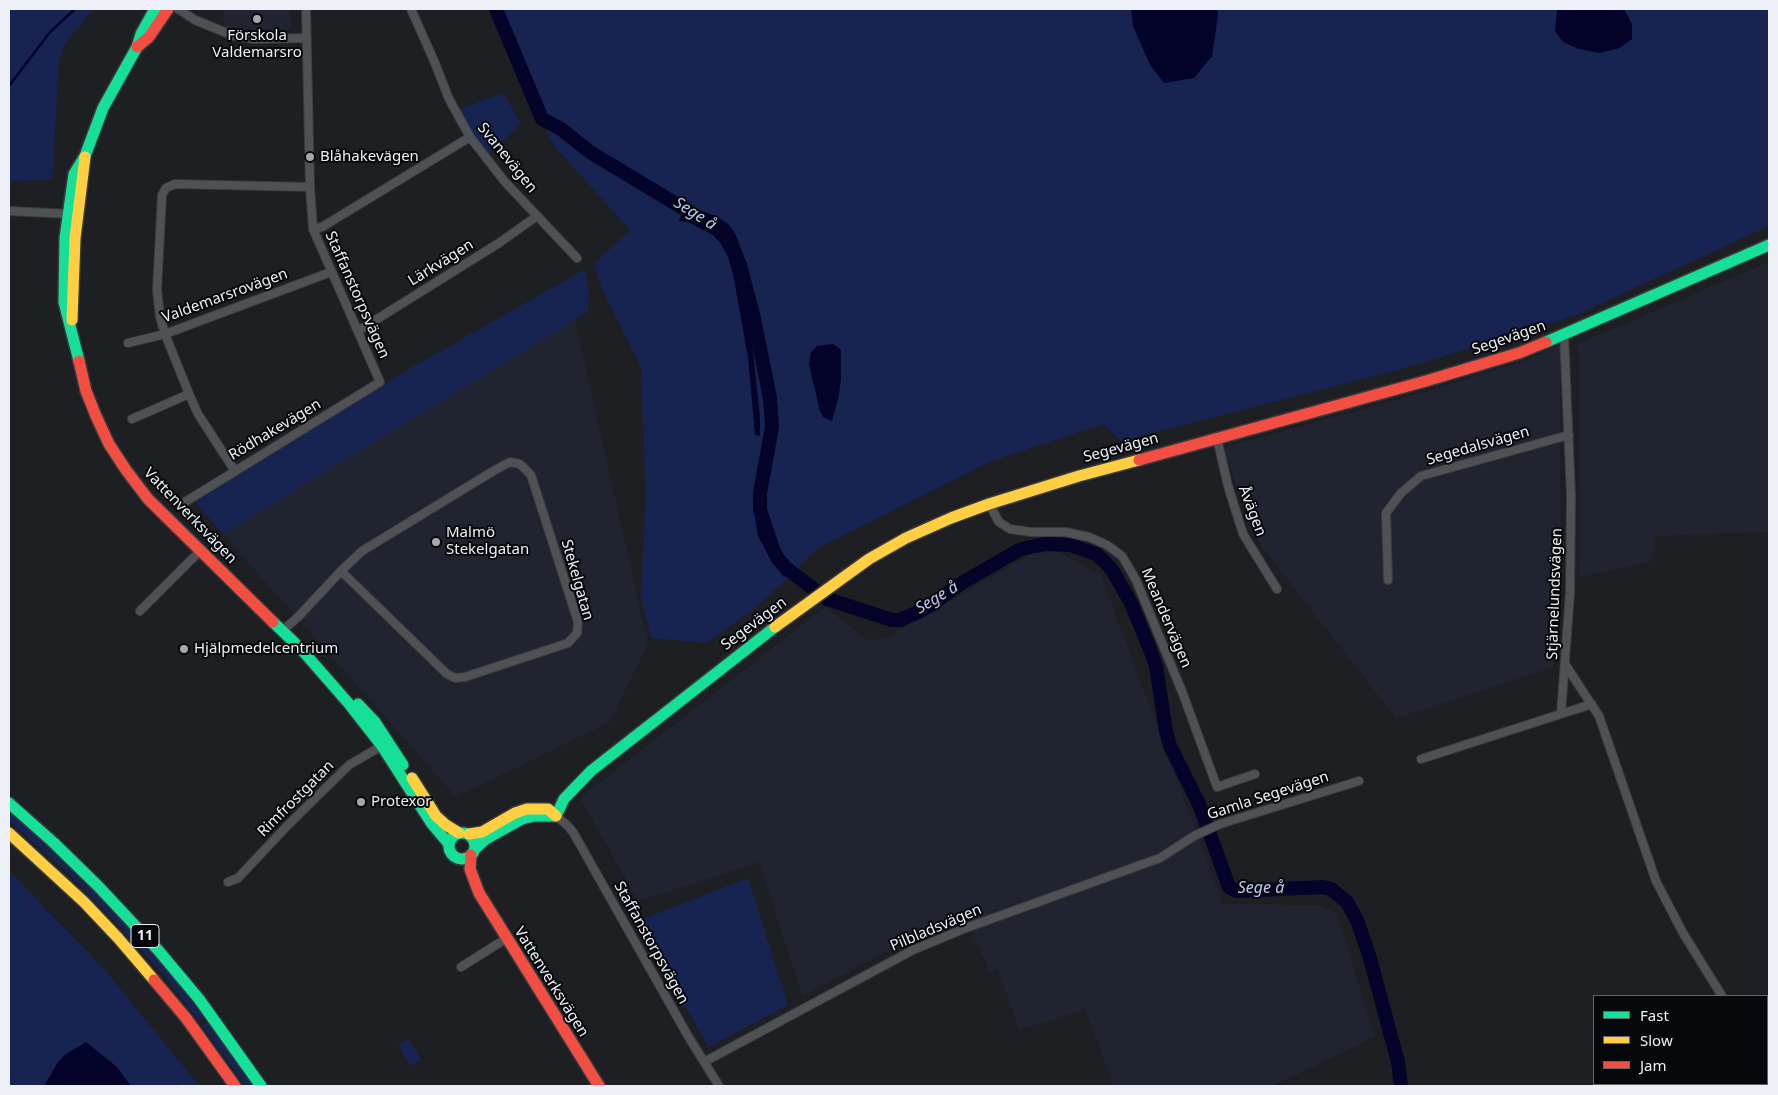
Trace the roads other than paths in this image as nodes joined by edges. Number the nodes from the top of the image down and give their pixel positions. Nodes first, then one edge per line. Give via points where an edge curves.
1 (155, 9) edge
2 (168, 9) edge
3 (178, 9) edge
4 (306, 9) edge
5 (411, 9) edge
6 (307, 38) junction
7 (137, 47) junction
8 (470, 137) junction
9 (310, 187) junction
10 (9, 211) edge
11 (73, 214) junction
12 (537, 216) junction
13 (313, 229) junction
14 (1769, 246) edge
15 (577, 258) dead end
16 (330, 272) junction
17 (358, 331) junction
18 (164, 334) junction
19 (1564, 335) junction
20 (128, 343) dead end
21 (380, 382) joint
22 (188, 394) junction
23 (132, 419) dead end
24 (1569, 435) junction
25 (1217, 438) junction
26 (235, 471) junction
27 (185, 502) dead end
28 (989, 504) junction
29 (201, 550) junction
30 (341, 571) junction
31 (1388, 580) dead end
32 (1277, 589) dead end
33 (140, 612) dead end
34 (282, 631) junction
35 (1565, 664) junction
36 (1592, 704) junction
37 (1560, 713) junction
38 (385, 744) junction
39 (1421, 759) dead end
40 (1255, 774) dead end
41 (1359, 781) dead end
42 (9, 803) edge
43 (556, 816) junction
44 (9, 833) edge
45 (464, 834) junction
46 (1191, 838) joint
47 (449, 844) junction
48 (473, 852) junction
49 (456, 857) junction
50 (228, 882) dead end
51 (479, 893) junction
52 (506, 938) junction
53 (461, 967) dead end
54 (174, 968) junction
55 (1721, 995) edge
56 (704, 1062) junction
57 (235, 1086) edge
58 (261, 1086) edge
59 (271, 1086) edge
60 (599, 1086) edge
61 (719, 1086) edge

1 - 7 main road, Vattenverksvägen
2 - 7 main road, Vattenverksvägen via 149,37
3 - 6 street via 234,36
4 - 6 street, Staffanstorpsvägen
5 - 8 street, Svanevägen via 449,99
6 - 9 street, Staffanstorpsvägen
7 - 11 main road, Vattenverksvägen via 103,108 85,156 84,175
8 - 12 street, Svanevägen
8 - 13 street via 322,227
9 - 13 street, Staffanstorpsvägen
9 - 18 street via 179,184 166,188 162,195 157,283
10 - 11 street
11 - 29 main road, Vattenverksvägen via 65,238 64,302 86,391 109,444 126,470 148,499
12 - 15 street, Svanevägen
12 - 17 street, Lärkvägen
13 - 16 street, Staffanstorpsvägen
14 - 19 main road, Segevägen
16 - 17 street, Staffanstorpsvägen
16 - 18 street, Valdemarsrovägen
17 - 21 street, Staffanstorpsvägen
18 - 20 street, Valdemarsrovägen
18 - 22 street
19 - 24 street, Stjärnelundsvägen
19 - 25 main road, Segevägen via 1426,381
21 - 26 street, Rödhakevägen
22 - 23 street
22 - 26 street
24 - 31 street, Segedalsvägen via 1421,476 1401,493 1386,513
24 - 35 street, Stjärnelundsvägen via 1570,593
25 - 28 main road, Segevägen
25 - 32 street, Åvägen via 1243,534
26 - 27 street, Rödhakevägen
28 - 40 street, Meandervägen via 999,522 1010,529 1066,532 1089,537 1108,545 1122,556 1136,580 1183,694 1217,787
28 - 43 main road, Segevägen via 906,538 817,595 591,771 564,799
29 - 33 street
29 - 34 main road, Vattenverksvägen
30 - 30 street, Stekelgatan via 362,552 496,470 510,462 520,464 531,475 578,622 577,633 568,643 455,678 447,674
30 - 34 street, Stekelgatan
34 - 38 main road, Vattenverksvägen
35 - 36 street, Stjärnelundsvägen
35 - 37 street
36 - 37 street
36 - 55 street, Stjärnelundsvägen via 1605,731 1656,881
37 - 39 street
38 - 45 main road, Vattenverksvägen via 436,816
38 - 47 main road, Vattenverksvägen via 432,824
38 - 50 street, Rimfrostgatan via 349,765 238,878
41 - 46 street, Gamla Segevägen via 1220,824
42 - 54 main road, 11 via 98,886
43 - 45 main road via 543,808 527,809 486,830
43 - 48 main road via 522,819 486,839
43 - 56 street, Staffanstorpsvägen via 573,832
44 - 57 main road, 11 via 118,938 186,1018
45 - 47 main road via 451,839
45 - 48 main road via 474,840
46 - 56 street, Pilbladsvägen via 1160,858 913,950
47 - 49 main road
48 - 49 main road via 462,858
48 - 51 main road, Vattenverksvägen via 470,869
49 - 51 main road, Vattenverksvägen
51 - 52 main road, Vattenverksvägen
52 - 53 street
52 - 60 main road, Vattenverksvägen
54 - 58 main road, 11
54 - 59 main road via 223,1020
56 - 61 street, Staffanstorpsvägen

